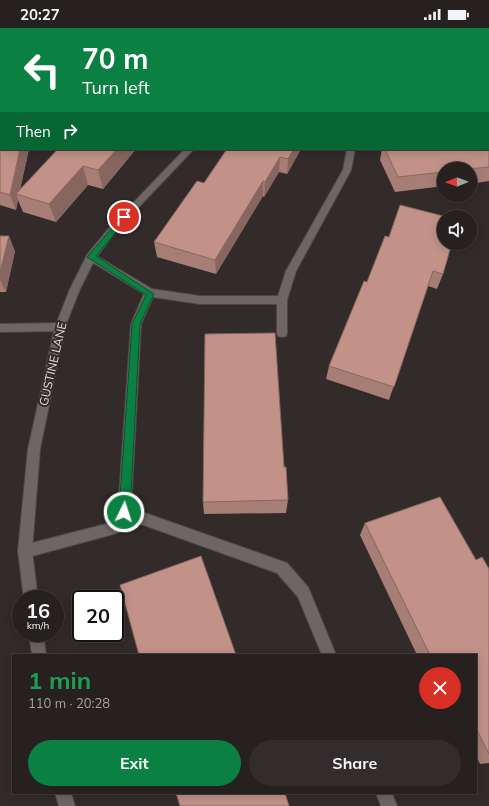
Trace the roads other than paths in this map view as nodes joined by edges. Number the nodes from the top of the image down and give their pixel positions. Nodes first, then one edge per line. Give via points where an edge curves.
1 (189, 150) edge
2 (351, 150) edge
3 (91, 257) junction
4 (150, 294) junction
5 (282, 300) junction
6 (60, 327) junction
7 (0, 328) edge
8 (282, 333) dead end
9 (124, 512) junction
10 (25, 551) junction
11 (31, 590) edge
12 (37, 642) edge
13 (38, 654) edge
14 (329, 654) edge
15 (64, 794) edge
16 (384, 794) edge
17 (67, 806) edge
18 (389, 806) edge

1 - 3 street, GUSTINE LANE via 113,229
2 - 5 street via 346,170 291,271
3 - 4 street
3 - 6 street, GUSTINE LANE
4 - 5 street via 200,300
4 - 9 street via 136,324
5 - 8 street
6 - 7 street
6 - 10 street, GUSTINE LANE via 34,449
9 - 10 street via 114,528
9 - 14 street via 282,568 303,592
10 - 11 street, GUSTINE LANE
12 - 13 street
15 - 17 street
16 - 18 street

